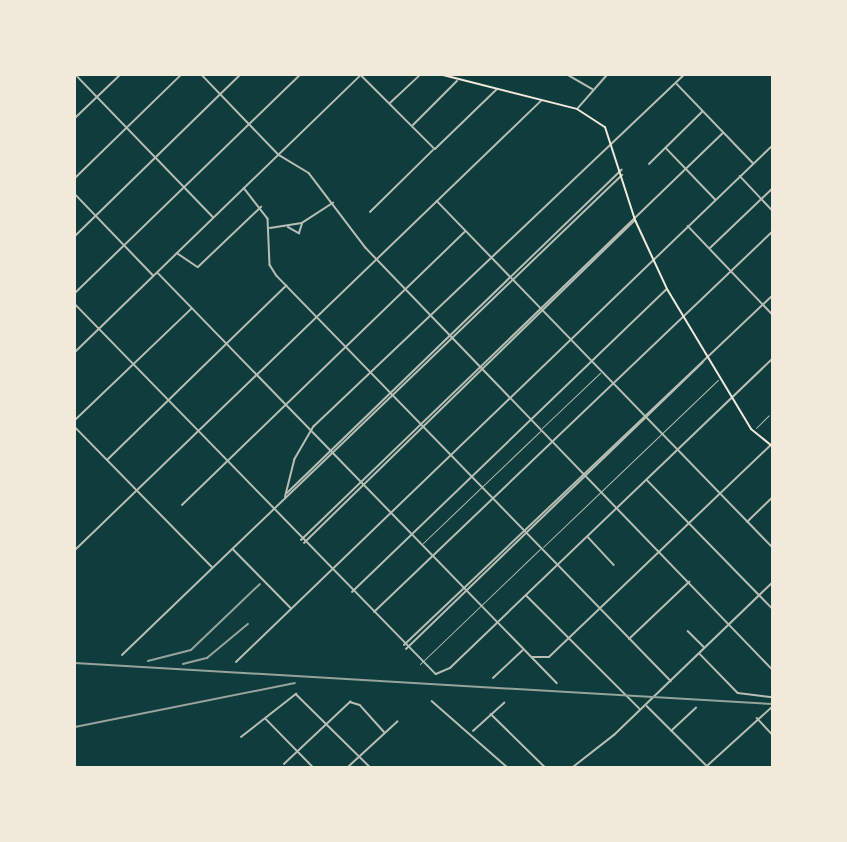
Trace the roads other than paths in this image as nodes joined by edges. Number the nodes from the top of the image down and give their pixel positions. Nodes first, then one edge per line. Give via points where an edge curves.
1 (76, 75) edge
2 (120, 75) edge
3 (181, 75) edge
4 (202, 75) edge
5 (240, 75) edge
6 (300, 75) edge
7 (361, 75) edge
8 (420, 75) edge
9 (443, 75) edge
10 (568, 75) edge
11 (606, 75) edge
12 (684, 75) edge
13 (457, 81) junction
14 (676, 83) junction
15 (496, 90) junction
16 (593, 90) junction
17 (220, 94) junction
18 (97, 96) junction
19 (541, 100) junction
20 (390, 104) junction
21 (577, 109) junction
22 (703, 112) junction
23 (75, 118) edge
24 (249, 124) junction
25 (411, 126) junction
26 (127, 127) junction
27 (723, 133) junction
28 (613, 140) junction
29 (772, 146) edge
30 (666, 147) junction
31 (434, 149) junction
32 (279, 154) junction
33 (156, 158) junction
34 (649, 164) dead end
35 (753, 164) junction
36 (686, 169) junction
37 (621, 170) junction
38 (622, 175) junction
39 (740, 176) junction
40 (75, 178) edge
41 (184, 187) junction
42 (244, 188) junction
43 (772, 189) edge
44 (75, 194) edge
45 (762, 199) junction
46 (716, 200) junction
47 (437, 201) junction
48 (334, 202) junction
49 (262, 206) junction
50 (772, 210) edge
51 (370, 212) dead end
52 (575, 214) junction
53 (96, 215) junction
54 (578, 217) junction
55 (213, 218) junction
56 (635, 219) junction
57 (302, 223) junction
58 (688, 226) junction
59 (288, 227) junction
60 (270, 228) junction
61 (466, 231) junction
62 (772, 232) edge
63 (75, 236) edge
64 (124, 245) junction
65 (543, 245) junction
66 (546, 248) junction
67 (710, 248) junction
68 (600, 251) junction
69 (177, 253) junction
70 (604, 254) junction
71 (490, 256) junction
72 (376, 259) junction
73 (653, 260) junction
74 (731, 271) junction
75 (157, 272) junction
76 (153, 276) junction
77 (510, 277) junction
78 (513, 280) junction
79 (570, 280) junction
80 (573, 284) junction
81 (286, 286) junction
82 (405, 289) junction
83 (667, 289) junction
84 (75, 293) edge
85 (772, 296) edge
86 (75, 304) edge
87 (763, 304) junction
88 (480, 306) junction
89 (192, 308) junction
90 (483, 309) junction
91 (541, 309) junction
92 (543, 312) junction
93 (430, 314) junction
94 (772, 314) edge
95 (317, 316) junction
96 (683, 318) junction
97 (98, 330) junction
98 (450, 335) junction
99 (453, 338) junction
100 (510, 338) junction
101 (571, 339) junction
102 (513, 341) junction
103 (226, 344) junction
104 (345, 346) junction
105 (75, 352) edge
106 (707, 358) junction
107 (772, 360) edge
108 (592, 362) junction
109 (420, 363) junction
110 (702, 363) junction
111 (132, 365) junction
112 (423, 366) junction
113 (481, 367) junction
114 (483, 369) junction
115 (370, 372) junction
116 (602, 372) junction
117 (257, 375) junction
118 (720, 378) junction
119 (613, 384) junction
120 (674, 387) junction
121 (677, 390) junction
122 (390, 393) junction
123 (393, 396) junction
124 (450, 396) junction
125 (510, 397) junction
126 (732, 398) junction
127 (453, 399) junction
128 (166, 402) junction
129 (285, 405) junction
130 (644, 416) junction
131 (769, 416) dead end
132 (532, 419) junction
133 (647, 419) junction
134 (75, 420) edge
135 (359, 423) junction
136 (421, 424) junction
137 (362, 426) junction
138 (75, 427) edge
139 (424, 427) junction
140 (756, 428) dead end
141 (541, 429) junction
142 (311, 431) junction
143 (196, 432) junction
144 (661, 434) junction
145 (553, 441) junction
146 (613, 445) junction
147 (771, 446) edge
148 (616, 448) junction
149 (330, 450) junction
150 (677, 451) junction
151 (391, 453) junction
152 (333, 454) junction
153 (450, 455) junction
154 (393, 457) junction
155 (107, 460) junction
156 (226, 462) junction
157 (584, 473) junction
158 (587, 476) junction
159 (472, 477) junction
160 (647, 480) junction
161 (361, 482) junction
162 (364, 485) junction
163 (481, 487) junction
164 (137, 490) junction
165 (601, 491) junction
166 (286, 494) junction
167 (720, 494) junction
168 (285, 498) junction
169 (772, 498) edge
170 (493, 499) junction
171 (554, 502) junction
172 (182, 505) dead end
173 (556, 505) junction
174 (617, 508) junction
175 (272, 510) junction
176 (330, 512) junction
177 (390, 513) junction
178 (333, 515) junction
179 (690, 522) junction
180 (747, 522) junction
181 (523, 531) junction
182 (526, 534) junction
183 (411, 535) junction
184 (587, 537) junction
185 (300, 540) junction
186 (303, 543) junction
187 (421, 545) junction
188 (772, 547) edge
189 (233, 549) junction
190 (541, 549) junction
191 (75, 550) edge
192 (659, 551) junction
193 (432, 557) junction
194 (493, 560) junction
195 (496, 562) junction
196 (614, 565) dead end
197 (557, 566) junction
198 (212, 568) junction
199 (331, 571) junction
200 (689, 581) junction
201 (772, 583) edge
202 (463, 589) junction
203 (351, 592) junction
204 (466, 592) junction
205 (526, 595) junction
206 (760, 595) junction
207 (480, 606) junction
208 (772, 608) edge
209 (291, 609) junction
210 (599, 609) junction
211 (372, 614) junction
212 (433, 618) junction
213 (436, 620) junction
214 (731, 622) junction
215 (496, 623) junction
216 (688, 631) dead end
217 (568, 638) junction
218 (629, 639) junction
219 (403, 646) junction
220 (705, 648) junction
221 (406, 649) junction
222 (523, 651) junction
223 (699, 653) junction
224 (122, 655) dead end
225 (531, 657) junction
226 (236, 662) dead end
227 (420, 664) junction
228 (772, 669) edge
229 (493, 678) dead end
230 (671, 681) junction
231 (557, 683) dead end
232 (772, 696) edge
233 (432, 701) dead end
234 (504, 703) dead end
235 (645, 705) junction
236 (772, 707) edge
237 (696, 708) dead end
238 (641, 710) junction
239 (491, 714) junction
240 (266, 718) junction
241 (757, 718) junction
242 (328, 722) junction
243 (397, 722) dead end
244 (671, 731) junction
245 (384, 732) junction
246 (473, 732) junction
247 (772, 734) edge
248 (241, 737) dead end
249 (298, 752) junction
250 (360, 756) junction
251 (284, 764) dead end
252 (313, 767) edge
253 (348, 767) edge
254 (370, 767) edge
255 (507, 767) edge
256 (545, 767) edge
257 (573, 767) edge
258 (707, 767) edge

1 - 18 street
2 - 18 street
3 - 26 street
4 - 17 street
5 - 17 street
6 - 24 street
7 - 20 street
7 - 32 street
8 - 20 street
9 - 13 main road
10 - 16 street
11 - 16 street
12 - 14 street
13 - 15 main road
13 - 25 street
14 - 22 street
14 - 28 street
15 - 19 main road
15 - 31 street
16 - 21 street
17 - 24 street
17 - 33 street
18 - 23 street
18 - 26 street
19 - 21 main road
19 - 47 street
20 - 25 street
21 - 28 main road via 599,121
22 - 27 street
22 - 30 street
24 - 32 street
24 - 41 street
25 - 31 street
26 - 33 street
26 - 40 street
27 - 35 street
27 - 36 street
28 - 37 main road
28 - 71 street
29 - 35 street
30 - 34 street
30 - 36 street
31 - 51 street
32 - 42 street
32 - 48 street via 304,169
33 - 41 street
33 - 53 street
35 - 39 street
36 - 46 street
36 - 56 street
37 - 38 main road
37 - 52 street
38 - 54 street
38 - 56 main road
39 - 45 street
39 - 46 street
41 - 55 street
41 - 64 street
42 - 49 street
42 - 55 street
43 - 45 street
44 - 53 street
45 - 50 street
45 - 67 street
46 - 58 street
47 - 61 street
47 - 72 street
48 - 57 street
48 - 72 street
49 - 60 street
49 - 69 street via 198,267
52 - 54 street
52 - 65 street
53 - 63 street
53 - 64 street
54 - 66 street
55 - 69 street
56 - 68 street
56 - 70 street
56 - 73 main road
57 - 59 street
57 - 59 street via 299,233
58 - 67 street
58 - 73 street
59 - 60 street
60 - 81 street via 270,265
61 - 71 street
61 - 82 street
62 - 74 street
64 - 76 street
64 - 84 street
65 - 66 street
65 - 77 street
66 - 78 street
67 - 74 street
68 - 70 street
68 - 79 street
69 - 75 street
70 - 80 street
71 - 77 street
71 - 93 street
72 - 82 street
72 - 95 street
73 - 83 main road
73 - 101 street
74 - 87 street
74 - 96 street
75 - 76 street
75 - 89 street
76 - 97 street
77 - 78 street
77 - 88 street
78 - 90 street
78 - 91 street
79 - 80 street
79 - 91 street
80 - 92 street
81 - 95 street
81 - 103 street
82 - 93 street
82 - 104 street
83 - 96 main road
83 - 108 street
85 - 87 street
86 - 97 street
87 - 94 street
87 - 106 street
88 - 90 street
88 - 98 street
89 - 103 street
89 - 111 street
90 - 99 street
91 - 92 street
91 - 100 street
92 - 101 street
92 - 102 street
93 - 98 street
93 - 115 street
95 - 104 street
95 - 117 street
96 - 106 main road
96 - 119 street
97 - 105 street
97 - 111 street
98 - 99 street
98 - 109 street
99 - 112 street
99 - 113 street
100 - 102 street
100 - 113 street
101 - 108 street
101 - 125 street
102 - 114 street
103 - 117 street
103 - 128 street
104 - 115 street
104 - 129 street
106 - 110 street
106 - 118 main road
107 - 126 street
108 - 116 street
108 - 132 street
109 - 112 street
109 - 122 street
110 - 120 street
110 - 121 street
111 - 128 street
111 - 134 street
112 - 123 street
113 - 114 street
113 - 124 street
114 - 125 street
114 - 127 street
115 - 122 street
115 - 142 street
116 - 119 street
116 - 141 street
117 - 129 street
117 - 143 street
118 - 126 main road
118 - 144 street
119 - 130 street
119 - 145 street
120 - 121 street
120 - 130 street
121 - 133 street
122 - 123 street
122 - 135 street
123 - 136 street
123 - 137 street
124 - 127 street
124 - 136 street
125 - 132 street
125 - 153 street
126 - 147 main road via 753,431
126 - 150 street
127 - 139 street
128 - 143 street
128 - 155 street
129 - 142 street
129 - 156 street
130 - 133 street
130 - 146 street
131 - 140 street
132 - 141 street
132 - 159 street
133 - 144 street
133 - 148 street
135 - 137 street
135 - 149 street
136 - 139 street
136 - 151 street
137 - 152 street
138 - 155 street
139 - 153 street
139 - 154 street
141 - 145 street
141 - 163 street
142 - 149 street
142 - 166 street via 293,461
143 - 156 street
143 - 164 street
144 - 150 street
144 - 165 street
145 - 157 street
145 - 170 street
146 - 148 street
146 - 157 street
147 - 167 street
148 - 158 street
149 - 152 street
149 - 166 street
150 - 160 street
150 - 167 street
151 - 154 street
151 - 161 street
152 - 161 street
152 - 168 street
153 - 159 street
153 - 177 street
154 - 162 street
155 - 164 street
156 - 172 street
156 - 175 street
157 - 158 street
157 - 171 street
158 - 165 street
158 - 173 street
159 - 163 street
159 - 183 street
160 - 174 street
160 - 179 street
161 - 162 street
161 - 176 street
162 - 177 street
162 - 178 street
163 - 170 street
163 - 187 street
164 - 191 street
164 - 198 street
165 - 174 street
165 - 190 street
166 - 168 street
167 - 179 street
167 - 180 street
168 - 175 street
169 - 180 street
170 - 181 street
170 - 193 street
171 - 173 street
171 - 181 street
173 - 182 street
174 - 184 street
174 - 192 street
175 - 185 street
175 - 189 street
176 - 178 street
176 - 185 street
177 - 183 street
177 - 199 street
178 - 186 street
179 - 192 street
179 - 206 street
180 - 188 street
181 - 182 street
181 - 194 street
182 - 190 street
182 - 195 street
183 - 187 street
183 - 203 street
184 - 196 street
184 - 197 street
185 - 186 street
186 - 199 street
187 - 193 street
189 - 198 street
189 - 209 street
190 - 197 street
190 - 207 street
192 - 200 street
192 - 210 street
193 - 202 street
193 - 211 street
194 - 195 street
194 - 202 street
195 - 204 street
197 - 205 street
197 - 210 street
198 - 224 street
199 - 203 street
199 - 209 street
200 - 214 street
200 - 218 street
201 - 206 street
202 - 204 street
202 - 212 street
203 - 211 street
204 - 207 street
204 - 213 street
205 - 215 street
205 - 217 street
206 - 208 street
206 - 214 street
207 - 215 street
207 - 227 street
209 - 226 street
210 - 217 street
210 - 218 street
211 - 219 street
212 - 213 street
212 - 219 street
213 - 221 street
214 - 220 street
214 - 228 street
215 - 222 street
215 - 227 street via 439,674
216 - 220 street
217 - 225 street via 546,659
217 - 238 street
218 - 230 street
219 - 221 street
220 - 223 street
221 - 227 street
222 - 225 street
222 - 229 street
223 - 230 street
223 - 232 street via 738,693
225 - 231 street
230 - 235 street
233 - 246 street
234 - 239 street
235 - 238 street
235 - 244 street
236 - 241 street
237 - 244 street
238 - 257 street
239 - 246 street
239 - 256 street
240 - 242 street via 298,695
240 - 248 street
240 - 249 street
241 - 247 street
241 - 258 street
242 - 245 street via 353,702
242 - 249 street
242 - 250 street
243 - 245 street
244 - 258 street
245 - 250 street
246 - 255 street
249 - 251 street
249 - 252 street
250 - 253 street
250 - 254 street

